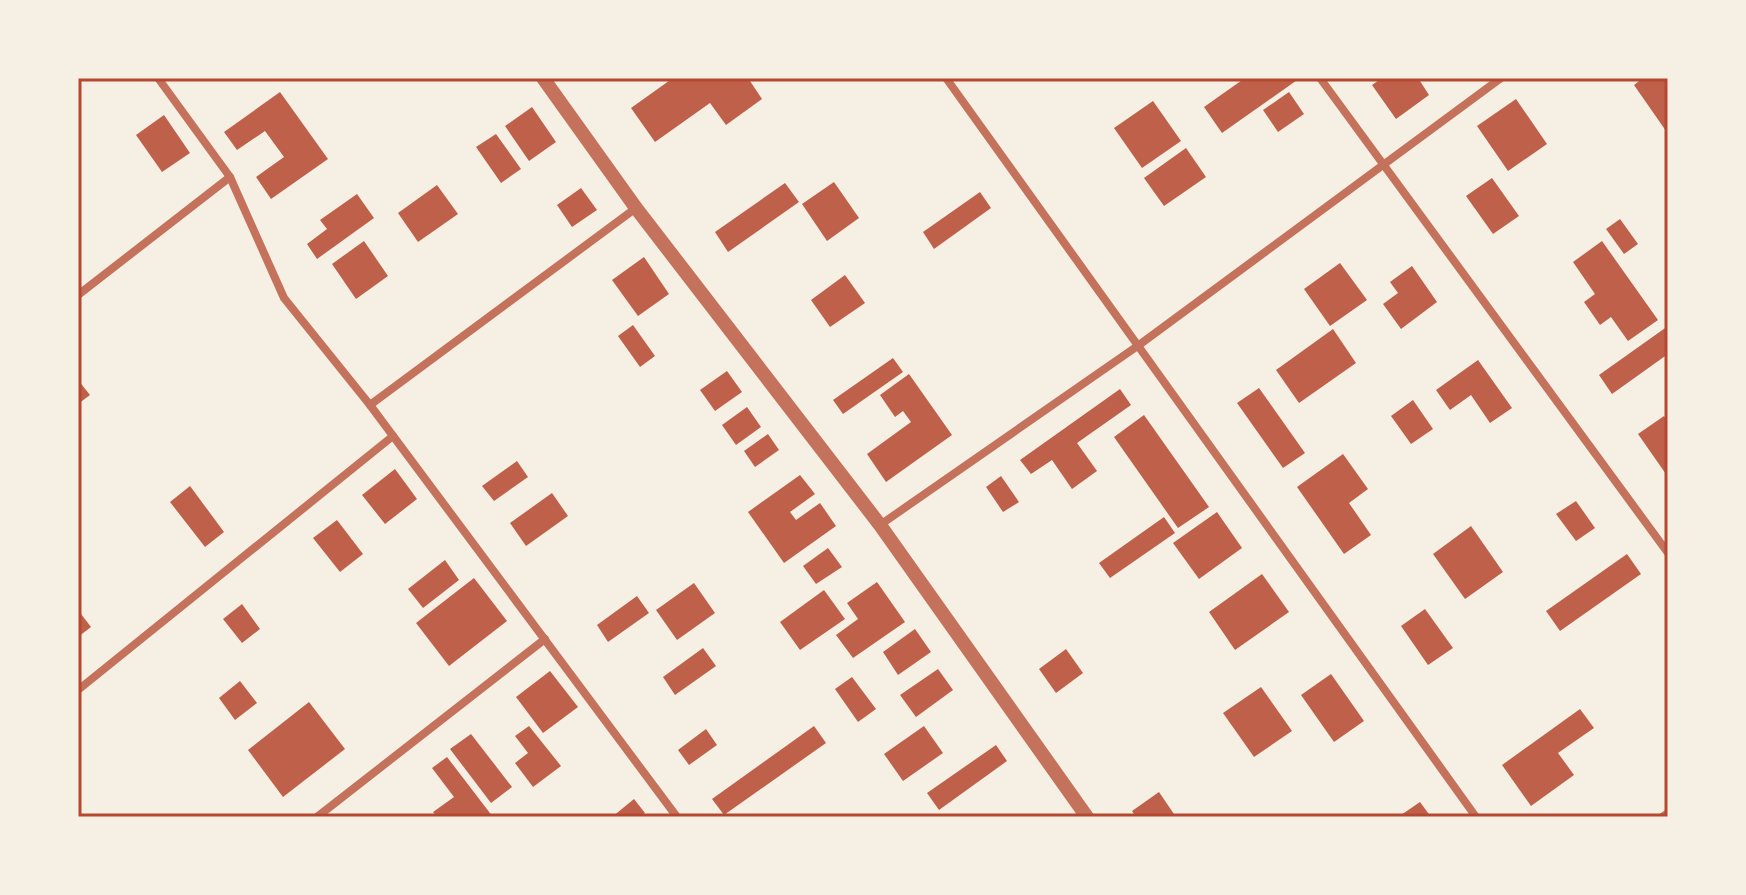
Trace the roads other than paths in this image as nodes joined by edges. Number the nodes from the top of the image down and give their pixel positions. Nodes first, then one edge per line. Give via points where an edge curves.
1 (158, 78) edge
2 (543, 78) edge
3 (946, 78) edge
4 (1320, 78) edge
5 (1501, 78) edge
6 (1381, 164) junction
7 (230, 177) junction
8 (636, 208) junction
9 (78, 295) edge
10 (1139, 345) junction
11 (370, 405) junction
12 (393, 436) junction
13 (880, 525) junction
14 (1668, 553) edge
15 (545, 639) junction
16 (78, 690) edge
17 (1668, 813) edge
18 (317, 817) edge
19 (677, 817) edge
20 (1087, 817) edge
21 (1476, 817) edge
22 (1662, 817) edge

1 - 7 street
2 - 8 street
3 - 10 street
4 - 6 street
5 - 6 street
6 - 10 street
6 - 14 street
7 - 9 street
7 - 11 street via 284,298
8 - 11 street
8 - 13 street
10 - 13 street
10 - 21 street
11 - 12 street
12 - 15 street
12 - 16 street
13 - 20 street
15 - 18 street
15 - 19 street
17 - 22 street

